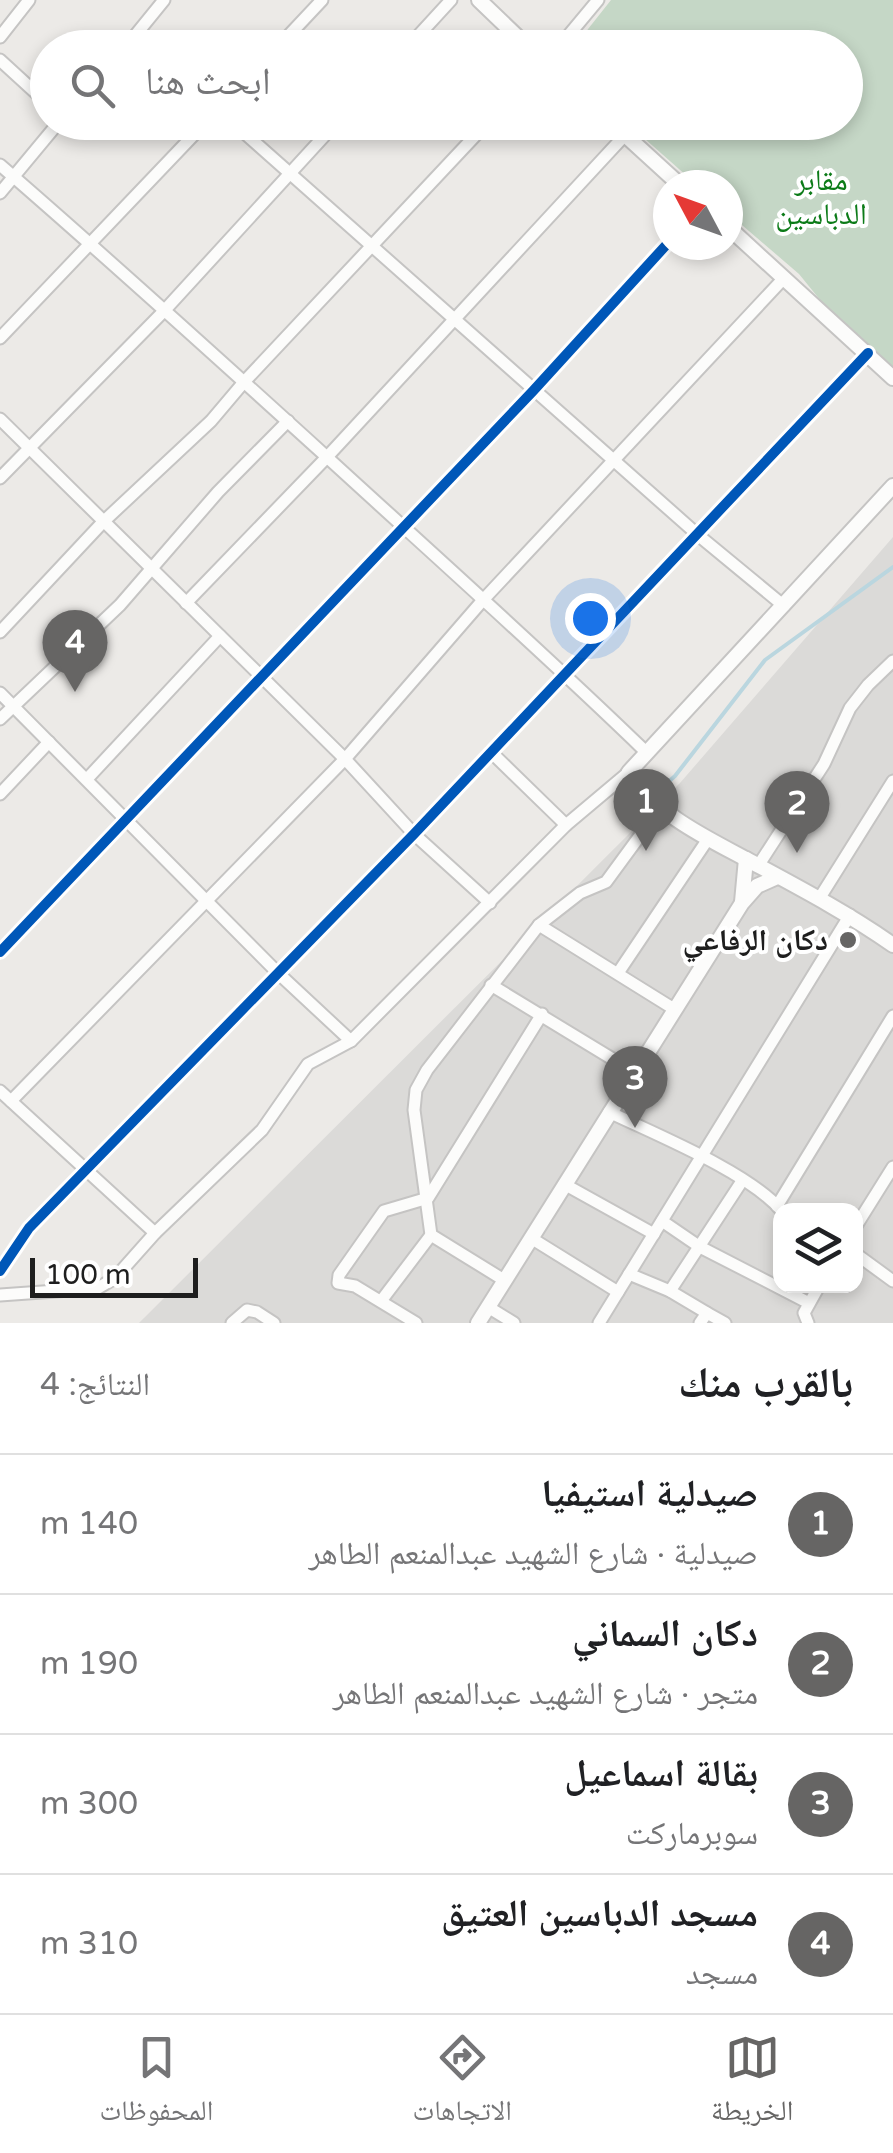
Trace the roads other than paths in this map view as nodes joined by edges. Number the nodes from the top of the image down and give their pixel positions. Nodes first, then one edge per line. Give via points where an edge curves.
1 (29, 0) edge
2 (164, 0) edge
3 (322, 0) edge
4 (451, 0) edge
5 (479, 0) edge
6 (598, 0) edge
7 (140, 30) edge
8 (294, 30) edge
9 (424, 30) edge
10 (510, 30) edge
11 (573, 30) edge
12 (0, 36) edge
13 (0, 60) edge
14 (30, 88) edge
15 (45, 140) edge
16 (189, 140) edge
17 (252, 140) edge
18 (320, 140) edge
19 (471, 140) edge
20 (621, 140) edge
21 (629, 140) edge
22 (0, 166) edge
23 (663, 170) edge
24 (289, 174) junction
25 (14, 178) junction
26 (0, 193) edge
27 (743, 241) edge
28 (90, 242) junction
29 (372, 245) junction
30 (653, 259) edge
31 (784, 278) junction
32 (164, 310) junction
33 (455, 320) junction
34 (0, 338) edge
35 (868, 353) junction
36 (893, 378) edge
37 (244, 382) junction
38 (534, 391) junction
39 (0, 419) edge
40 (288, 421) junction
41 (29, 447) junction
42 (326, 457) junction
43 (613, 460) junction
44 (0, 478) edge
45 (893, 486) edge
46 (103, 522) junction
47 (404, 527) junction
48 (698, 535) junction
49 (151, 566) junction
50 (483, 600) junction
51 (186, 603) junction
52 (784, 606) junction
53 (0, 632) edge
54 (220, 636) junction
55 (892, 663) edge
56 (565, 674) junction
57 (262, 678) junction
58 (0, 693) edge
59 (12, 706) junction
60 (0, 718) edge
61 (49, 742) junction
62 (492, 752) junction
63 (646, 752) junction
64 (345, 759) junction
65 (629, 772) junction
66 (87, 779) junction
67 (893, 781) edge
68 (0, 794) edge
69 (662, 808) junction
70 (126, 816) junction
71 (566, 825) junction
72 (414, 834) junction
73 (708, 839) junction
74 (752, 863) junction
75 (777, 877) junction
76 (207, 899) junction
77 (818, 900) junction
78 (490, 902) junction
79 (742, 903) junction
80 (850, 915) junction
81 (538, 925) junction
82 (891, 940) edge
83 (0, 952) edge
84 (278, 973) junction
85 (618, 973) junction
86 (491, 985) junction
87 (674, 1008) junction
88 (542, 1014) junction
89 (893, 1016) edge
90 (351, 1042) junction
91 (634, 1072) junction
92 (0, 1091) edge
93 (11, 1101) junction
94 (609, 1112) junction
95 (703, 1157) junction
96 (893, 1167) edge
97 (85, 1171) junction
98 (742, 1181) junction
99 (564, 1184) junction
100 (428, 1198) junction
101 (775, 1203) edge
102 (782, 1203) edge
103 (863, 1215) edge
104 (662, 1221) junction
105 (155, 1234) junction
106 (654, 1234) junction
107 (431, 1235) junction
108 (531, 1238) junction
109 (700, 1247) junction
110 (863, 1259) edge
111 (0, 1271) edge
112 (630, 1274) junction
113 (504, 1280) junction
114 (893, 1281) edge
115 (670, 1291) junction
116 (618, 1292) junction
117 (814, 1293) edge
118 (0, 1296) edge
119 (380, 1300) junction
120 (808, 1302) junction
121 (488, 1307) junction
122 (704, 1318) edge
123 (232, 1323) edge
124 (274, 1323) edge
125 (416, 1323) edge
126 (478, 1323) edge
127 (514, 1323) edge
128 (598, 1323) edge
129 (725, 1323) edge
130 (808, 1323) edge

1 - 12 street
2 - 7 street
3 - 8 street
4 - 9 street
5 - 10 street
6 - 11 street
13 - 14 street
15 - 25 street
16 - 28 street
17 - 24 street
18 - 24 street
19 - 29 street
20 - 33 street
21 - 23 street
22 - 25 street
24 - 29 street
24 - 32 street
25 - 26 street
25 - 28 street
27 - 31 street
28 - 32 street
28 - 34 street
29 - 33 street
29 - 37 street
30 - 38 street
31 - 35 street
31 - 43 street
32 - 37 street
32 - 41 street
33 - 38 street
33 - 42 street
35 - 36 street
35 - 48 street
37 - 40 street
37 - 46 street via 196,437
38 - 43 street
38 - 47 street
39 - 41 street
40 - 42 street
40 - 49 street
41 - 44 street
41 - 46 street
42 - 47 street
42 - 51 street
43 - 48 street
43 - 50 street
45 - 52 street
46 - 49 street
46 - 53 street
47 - 50 street
47 - 57 street
48 - 52 street
48 - 56 street
49 - 51 street
49 - 59 street
50 - 56 street
50 - 64 street
51 - 54 street
52 - 63 street
54 - 57 street
54 - 66 street
55 - 74 street via 850,708 824,764
56 - 62 street
56 - 63 street
57 - 64 street
57 - 70 street
58 - 59 street
59 - 60 street
59 - 61 street
61 - 66 street
61 - 68 street
62 - 71 street
62 - 72 street
63 - 65 street
64 - 72 street
64 - 76 street
65 - 69 street
65 - 71 street
66 - 70 street
67 - 77 street
69 - 73 street
69 - 81 street via 606,882
70 - 76 street
70 - 83 street
71 - 78 street
72 - 78 street
72 - 84 street
73 - 74 street
73 - 85 street
74 - 75 street
74 - 79 street
75 - 77 street
75 - 79 street
76 - 84 street
76 - 93 street
77 - 80 street
78 - 90 street
79 - 87 street
80 - 82 street
80 - 95 street
81 - 85 street
81 - 86 street
84 - 90 street
84 - 97 street
85 - 87 street
86 - 88 street
86 - 100 street via 416,1090
87 - 91 street
88 - 91 street
88 - 100 street
89 - 102 street
90 - 105 street via 308,1064 262,1130
91 - 94 street
92 - 93 street
93 - 97 street
94 - 95 street
94 - 99 street
95 - 98 street
95 - 104 street
96 - 103 street
97 - 105 street
97 - 111 street via 29,1228
98 - 101 street
98 - 109 street
99 - 106 street
99 - 108 street
100 - 107 street
100 - 119 street via 384,1211 339,1275 338,1284
104 - 106 street
104 - 109 street
105 - 118 street via 98,1288
106 - 112 street
107 - 113 street
107 - 119 street
108 - 113 street
108 - 116 street
109 - 115 street
109 - 120 street
110 - 114 street
112 - 115 street
112 - 116 street
113 - 121 street
115 - 122 street
116 - 128 street
117 - 120 street
119 - 125 street
120 - 130 street
121 - 126 street
121 - 127 street
122 - 129 street
123 - 124 street via 247,1310

